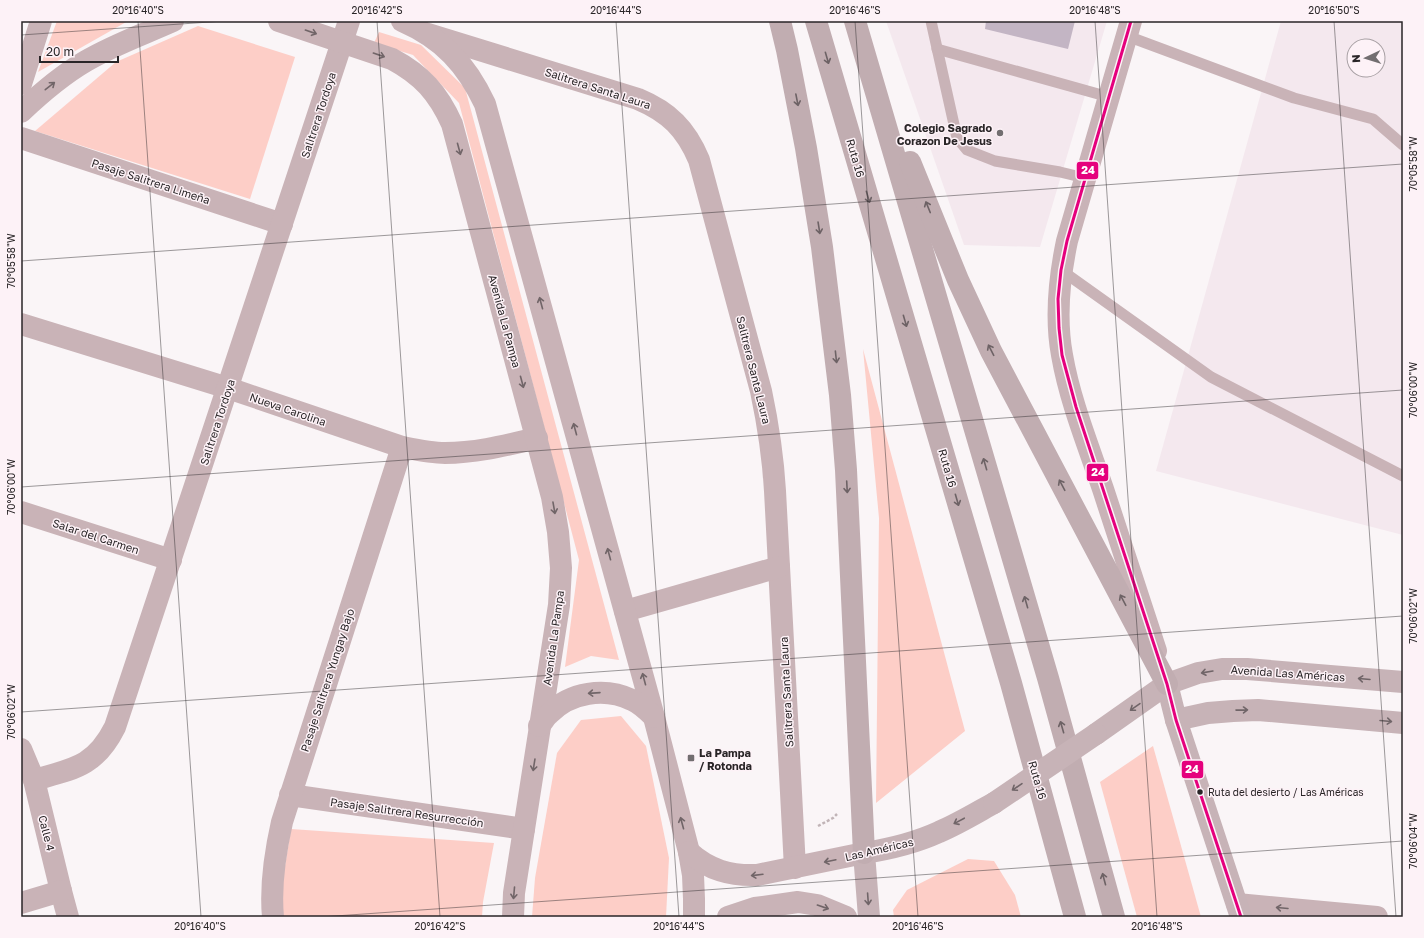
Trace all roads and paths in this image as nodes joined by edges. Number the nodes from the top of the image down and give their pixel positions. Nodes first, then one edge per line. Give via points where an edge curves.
1 (42, 21) edge
2 (173, 21) edge
3 (279, 21) edge
4 (349, 21) edge
5 (780, 21) edge
6 (816, 21) edge
7 (931, 21) edge
8 (415, 26) edge
9 (1129, 29) edge
10 (858, 31) edge
11 (342, 42) junction
12 (937, 49) junction
13 (21, 84) edge
14 (1109, 97) junction
15 (21, 112) edge
16 (21, 138) edge
17 (1403, 145) edge
18 (1085, 178) junction
19 (282, 224) junction
20 (1061, 270) junction
21 (21, 324) edge
22 (228, 388) junction
23 (537, 438) junction
24 (402, 447) junction
25 (1403, 476) edge
26 (21, 512) edge
27 (171, 560) junction
28 (779, 567) junction
29 (625, 610) junction
30 (1403, 682) edge
31 (1167, 684) junction
32 (654, 717) junction
33 (1176, 720) junction
34 (1403, 723) edge
35 (540, 726) junction
36 (1096, 734) joint
37 (21, 749) edge
38 (34, 780) junction
39 (290, 795) junction
40 (862, 799) junction
41 (524, 829) junction
42 (793, 836) junction
43 (690, 852) junction
44 (864, 853) junction
45 (795, 868) junction
46 (61, 891) junction
47 (21, 903) edge
48 (799, 909) edge
49 (1239, 910) edge
50 (68, 917) edge
51 (273, 917) edge
52 (513, 917) edge
53 (694, 917) edge
54 (728, 917) edge
55 (846, 917) edge
56 (869, 917) edge
57 (1076, 917) edge
58 (1114, 917) edge
59 (1377, 917) edge

1 - 13 street
15 -> 2 street via 47,88 86,61
3 -> 11 street, Avenida La Pampa
4 - 11 street, Salitrera Tordoya
5 -> 40 highway via 806,148 822,247 840,395
6 -> 57 highway, Ruta 16 via 1011,683
7 - 12 lane
8 - 28 street, Salitrera Santa Laura via 638,99 663,112 684,132 699,160 767,416 773,466
29 -> 8 street via 485,104 477,87 455,56
9 - 14 street
9 - 17 lane via 1294,98 1373,119
31 -> 10 highway via 974,316 942,243
58 -> 10 highway via 1048,678
11 - 19 street, Salitrera Tordoya
11 -> 23 street, Avenida La Pampa via 392,59 408,68 434,91 444,106 452,124
12 - 14 lane
12 - 18 lane via 957,138 967,150 995,161
14 - 18 street
16 - 19 street, Pasaje Salitrera Limeña
18 - 20 street
19 - 22 street, Salitrera Tordoya
20 - 25 lane via 1211,377
20 - 31 street via 1059,328 1068,379
21 - 22 street, Nueva Carolina
22 - 24 street, Nueva Carolina
22 - 27 street, Salitrera Tordoya
23 - 24 street, Nueva Carolina via 465,452 444,453
23 -> 35 street, Avenida La Pampa via 552,497 561,568 559,605
24 - 39 street, Pasaje Salitrera Yungay Bajo
26 - 27 street, Salar del Carmen
27 - 38 street, Salitrera Tordoya via 116,727 108,741 98,753 79,766
28 - 29 street
28 - 42 street, Salitrera Santa Laura
32 -> 29 street
30 -> 31 main road, Avenida Las Américas via 1222,669 1198,673
31 - 33 main road
31 -> 36 main road, Avenida Las Américas
32 -> 35 street via 644,707 619,695 591,693 562,704 549,714
43 -> 32 street
33 -> 34 main road via 1208,713 1258,710
33 - 49 main road
35 -> 41 street, Avenida La Pampa
36 -> 44 main road, Las Américas, bridge via 994,803 940,832 889,849
37 - 38 street, Calle 4
38 - 46 street, Calle 4
39 - 41 street, Pasaje Salitrera Resurrección
39 - 51 street, Pasaje Salitrera Yungay Bajo via 276,849 272,877
40 - 42 path via 839,800 840,807 833,818
40 - 44 highway
41 -> 52 street, Avenida La Pampa
42 - 45 street, Salitrera Santa Laura
45 -> 43 street, Las Américas via 757,876 732,875 709,867
43 - 53 street via 694,883
44 -> 45 street, Las Américas
44 -> 56 main road
45 - 48 street, Salitrera Santa Laura
46 - 47 street
46 - 50 street, Calle 4
48 - 54 street via 754,908
48 -> 55 street via 817,905
59 -> 49 street

